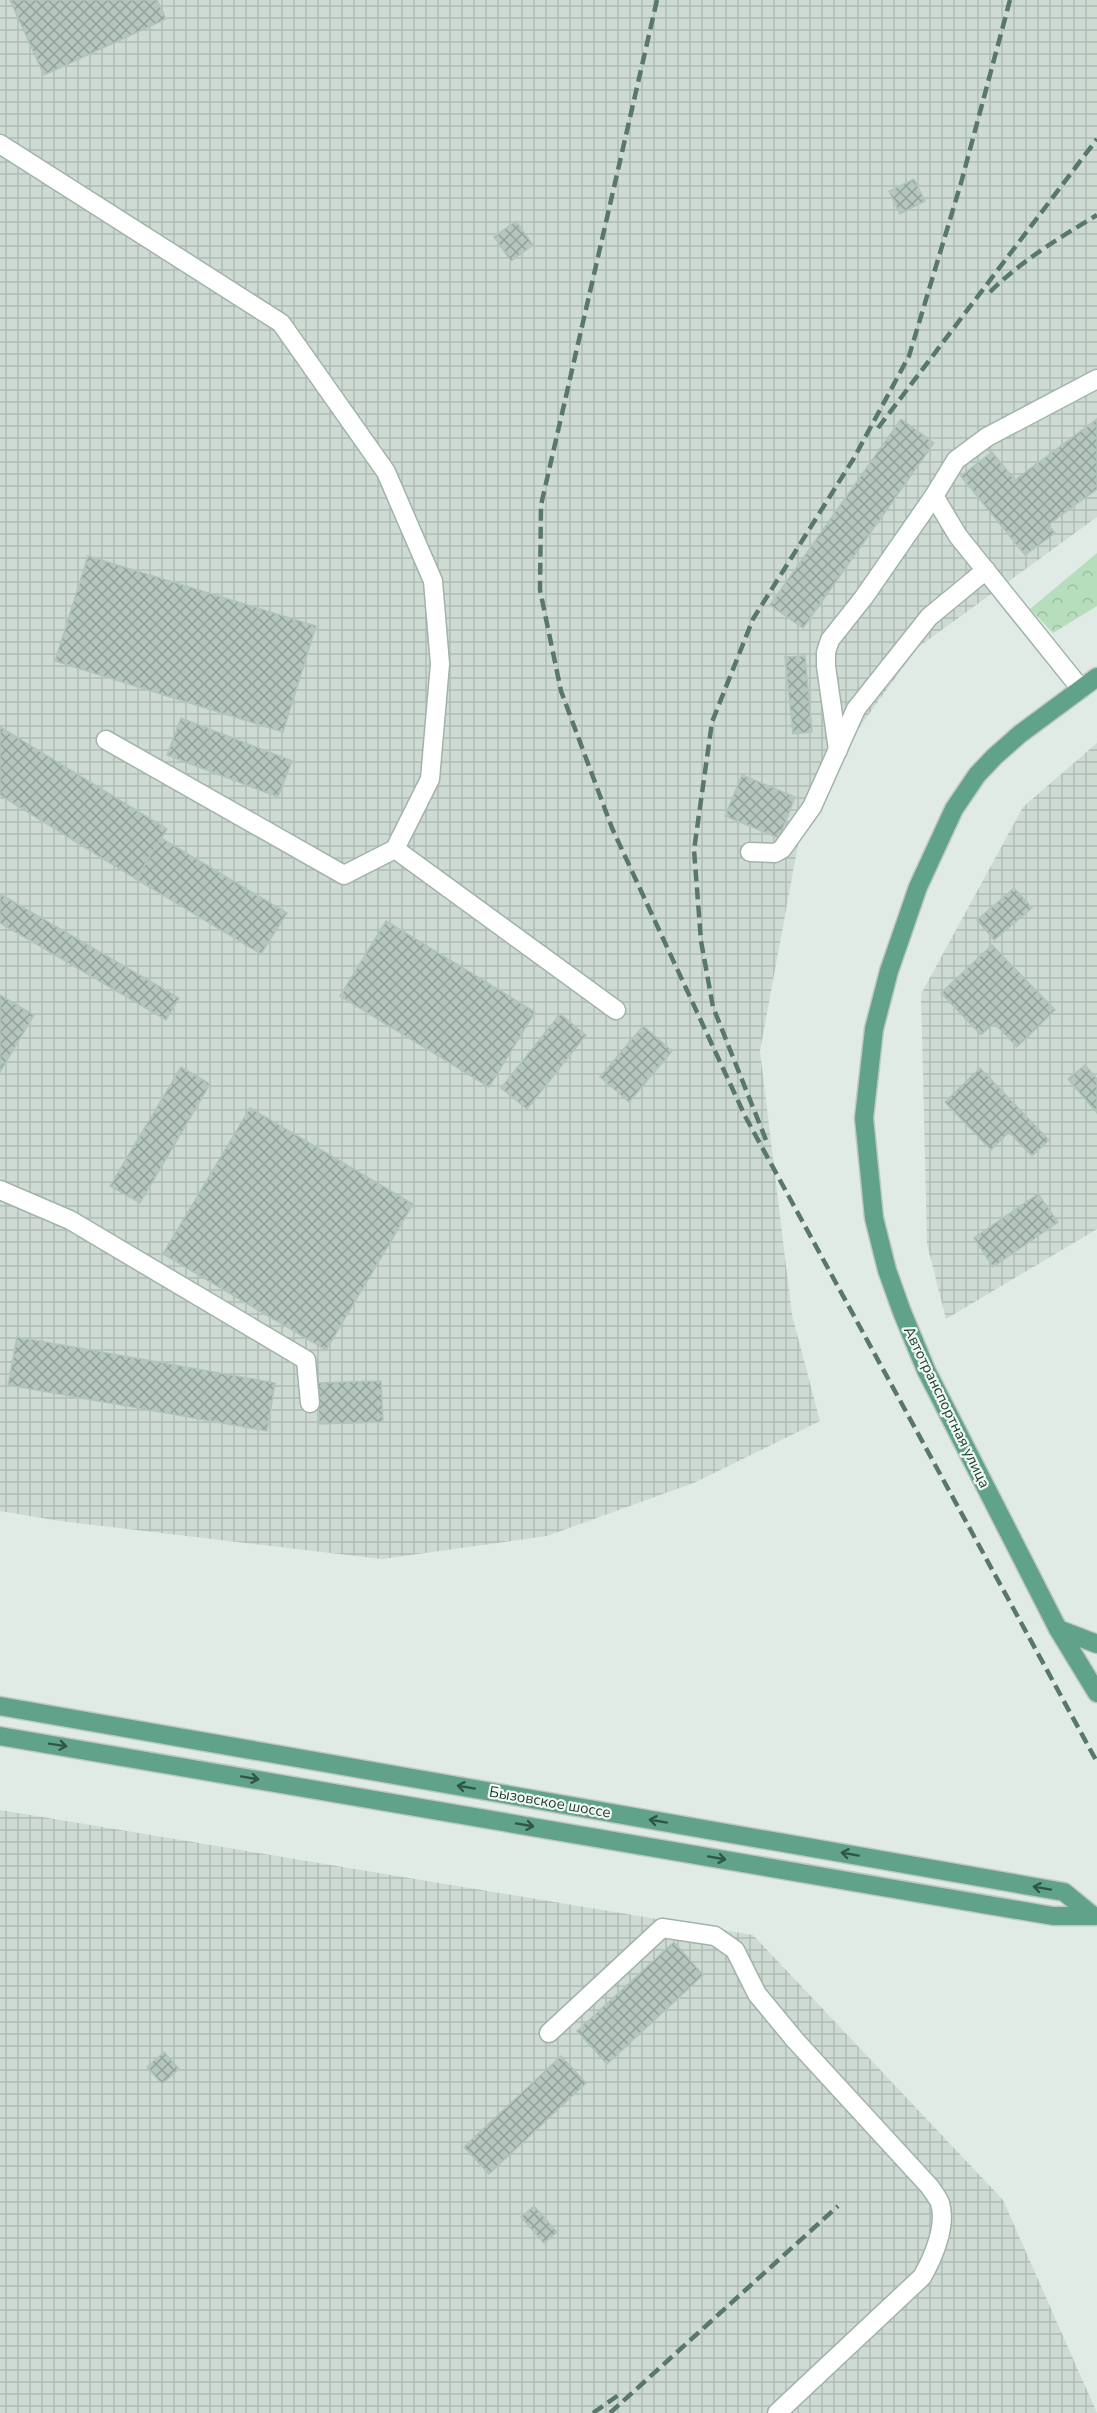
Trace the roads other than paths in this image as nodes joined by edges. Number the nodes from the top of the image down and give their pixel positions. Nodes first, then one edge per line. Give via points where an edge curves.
1 (0, 144) edge
2 (1097, 379) edge
3 (934, 496) junction
4 (986, 570) junction
5 (1097, 677) edge
6 (1081, 689) junction
7 (106, 740) dead end
8 (838, 750) junction
9 (395, 849) junction
10 (750, 852) dead end
11 (616, 1010) dead end
12 (0, 1190) edge
13 (310, 1403) dead end
14 (1058, 1629) junction
15 (1097, 1644) edge
16 (1097, 1693) edge
17 (0, 1706) edge
18 (0, 1736) edge
19 (1095, 1916) edge
20 (549, 2033) dead end
21 (777, 2413) edge

1 - 9 lane via 281,323 386,472 433,581 440,664 430,779
2 - 3 lane via 987,437 956,460
3 - 4 lane via 958,536
3 - 8 lane via 830,640 826,666
4 - 6 lane
4 - 8 lane via 929,617 856,709
5 - 6 main road, Автотранспортная улица
6 - 14 main road, Автотранспортная улица via 1020,734 977,775 930,856 884,989 874,1029 864,1118 874,1218 902,1312 926,1370
7 - 9 lane via 344,875
8 - 10 lane via 812,807 782,849 775,853
9 - 11 lane
12 - 13 lane via 70,1220 306,1360
14 - 15 main road
14 - 16 main road, Автотранспортная улица
19 -> 17 main road, Бызовское шоссе via 1064,1892
18 -> 19 main road, Бызовское шоссе via 1053,1916
20 - 21 lane via 662,1928 716,1936 735,1950 757,1994 795,2040 930,2187 940,2204 940,2230 933,2257 922,2277

